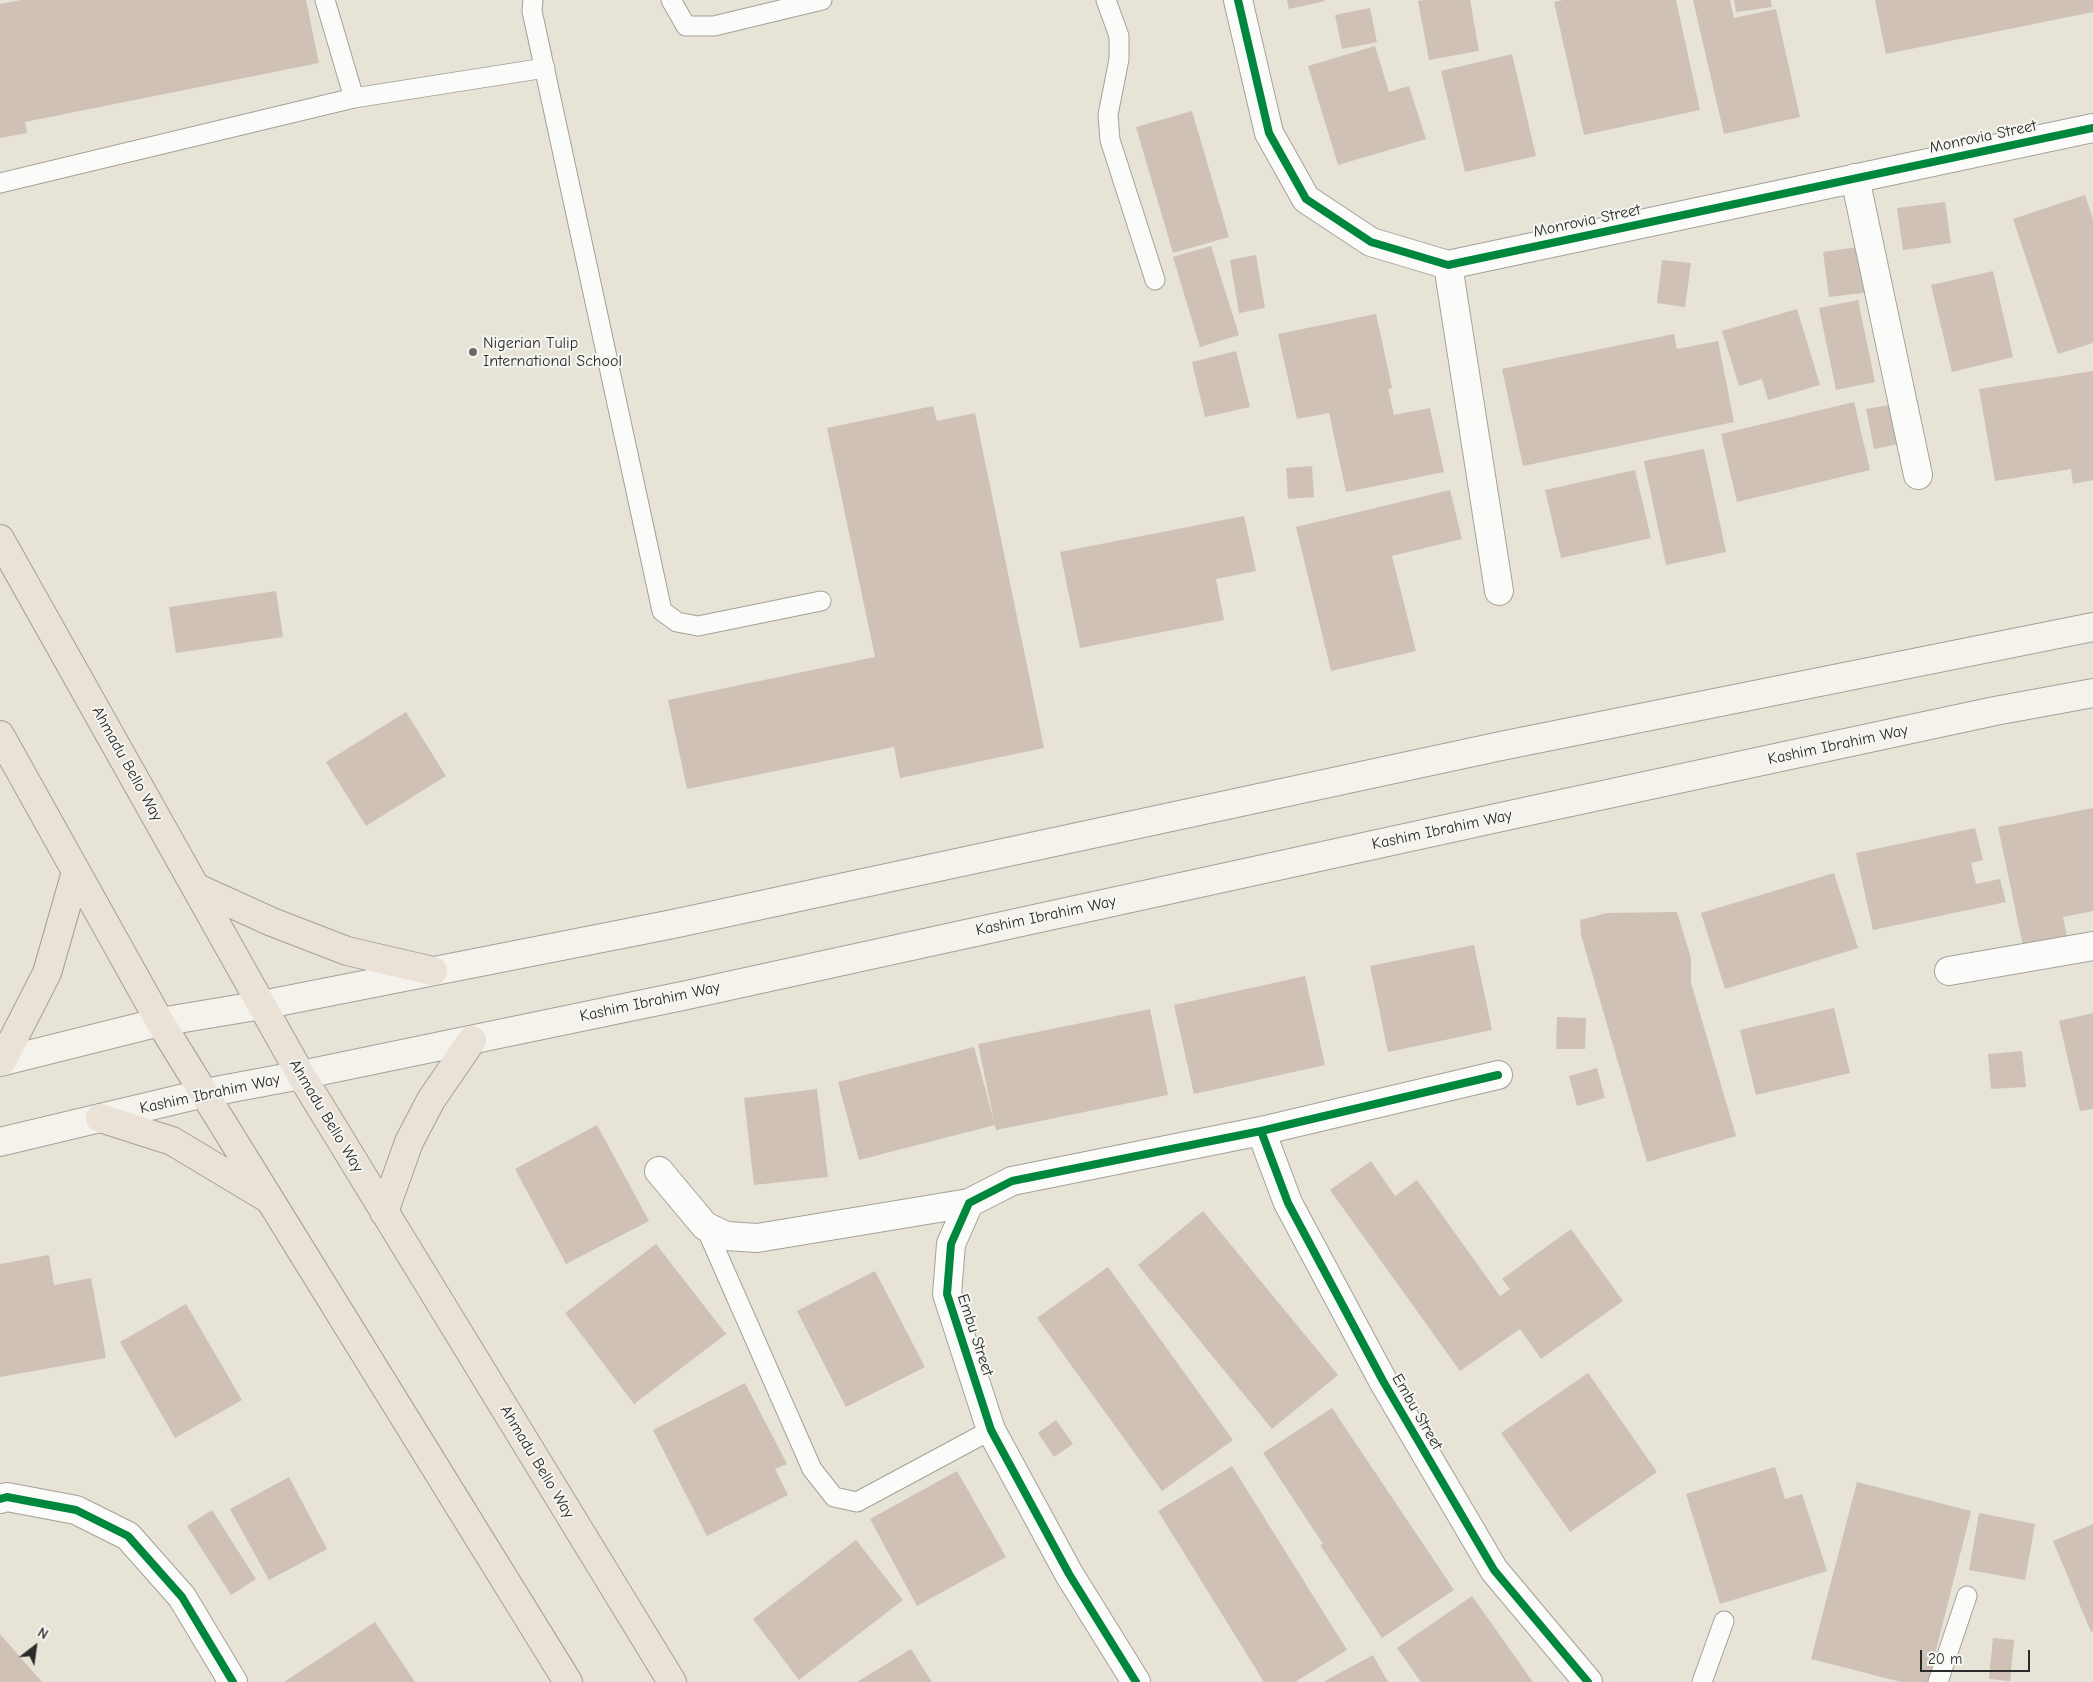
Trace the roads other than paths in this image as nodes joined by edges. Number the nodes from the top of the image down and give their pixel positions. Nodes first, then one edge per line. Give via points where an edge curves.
1 (325, 0) edge
2 (533, 0) edge
3 (671, 0) edge
4 (822, 0) edge
5 (1106, 0) edge
6 (1238, 0) edge
7 (544, 68) junction
8 (354, 98) junction
9 (2093, 128) edge
10 (1855, 178) junction
11 (0, 183) edge
12 (1448, 264) junction
13 (1155, 280) dead end
14 (1918, 475) dead end
15 (0, 539) edge
16 (1499, 591) dead end
17 (821, 601) dead end
18 (2093, 626) edge
19 (2093, 693) edge
20 (0, 735) edge
21 (76, 872) junction
22 (197, 888) junction
23 (2093, 946) edge
24 (1949, 970) dead end
25 (433, 971) junction
26 (262, 1005) junction
27 (160, 1022) junction
28 (472, 1040) junction
29 (1, 1062) edge
30 (1498, 1075) dead end
31 (301, 1076) junction
32 (205, 1093) junction
33 (100, 1118) junction
34 (1261, 1131) junction
35 (0, 1142) edge
36 (658, 1171) dead end
37 (272, 1202) junction
38 (969, 1203) junction
39 (384, 1212) junction
40 (705, 1226) junction
41 (991, 1430) junction
42 (0, 1499) edge
43 (1967, 1596) dead end
44 (1724, 1620) dead end
45 (233, 1682) edge
46 (568, 1682) edge
47 (672, 1682) edge
48 (1136, 1682) edge
49 (1588, 1682) edge
50 (1702, 1682) edge
51 (1938, 1682) edge

1 - 8 lane
2 - 7 lane via 532,11
3 - 4 lane via 686,26 714,26
5 - 13 lane via 1119,36 1119,58 1108,115 1110,140
6 - 12 street, Monrovia Street via 1269,133 1306,199 1371,242
7 - 8 lane
7 - 17 lane via 662,611 678,622 698,626
8 - 11 lane
9 - 10 street, Monrovia Street
10 - 12 street, Monrovia Street
10 - 14 street
12 - 16 street
15 - 22 main road, Ahmadu Bello Way
18 - 25 main road via 1500,746 674,924
19 - 28 main road, Kashim Ibrahim Way via 1936,724
20 - 21 main road
21 - 27 main road
21 - 29 main road via 48,973
22 - 25 main road via 348,951
22 - 26 main road, Ahmadu Bello Way
23 - 24 street
25 - 26 main road
26 - 27 main road
26 - 31 main road, Ahmadu Bello Way
27 - 29 main road
27 - 32 main road
28 - 31 main road, Kashim Ibrahim Way
28 - 39 main road via 426,1108 409,1142
30 - 34 street
31 - 32 main road, Kashim Ibrahim Way
31 - 39 main road, Ahmadu Bello Way
32 - 33 main road, Kashim Ibrahim Way
32 - 37 main road
33 - 35 main road, Kashim Ibrahim Way
33 - 37 main road via 172,1141
34 - 38 street via 1012,1181
34 - 49 street, Embu Street via 1288,1202 1383,1381 1494,1570
36 - 40 street
37 - 46 main road
38 - 40 street via 757,1238 726,1236
38 - 41 street, Embu Street via 951,1244 946,1294
39 - 47 main road, Ahmadu Bello Way
40 - 41 lane via 812,1468 834,1497 857,1502
41 - 48 street, Embu Street via 1069,1574
42 - 45 street via 7,1497 76,1510 128,1536 182,1597
43 - 51 lane
44 - 50 lane

